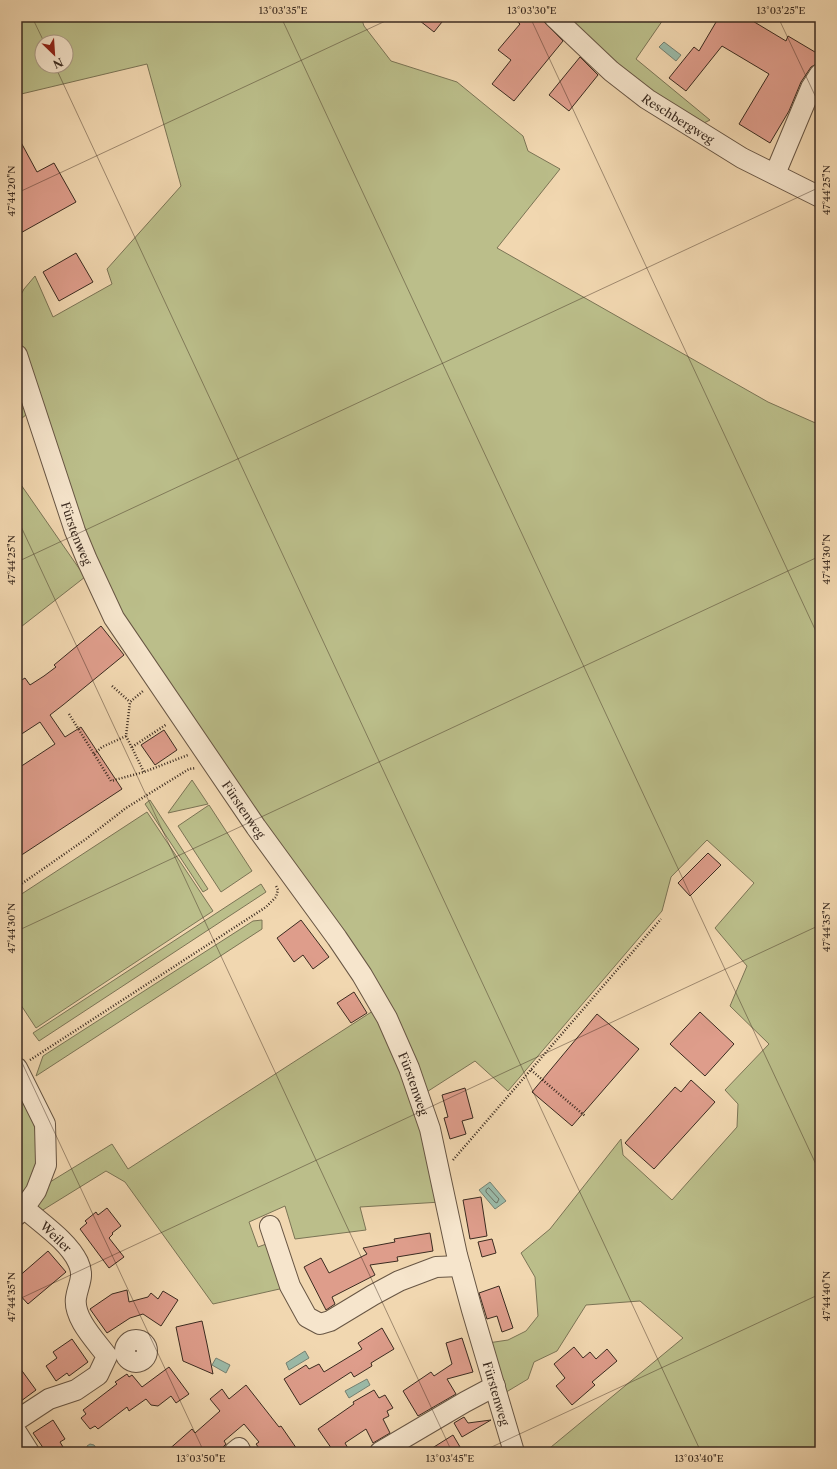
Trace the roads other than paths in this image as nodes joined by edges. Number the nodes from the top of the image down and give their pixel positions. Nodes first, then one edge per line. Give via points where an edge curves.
1 (554, 17) edge
2 (820, 74) edge
3 (774, 174) junction
4 (820, 197) edge
5 (17, 355) edge
6 (23, 1064) edge
7 (21, 1212) edge
8 (270, 1226) dead end
9 (460, 1266) junction
10 (495, 1386) junction
11 (17, 1420) edge
12 (17, 1434) edge
13 (29, 1452) edge
14 (234, 1452) edge
15 (241, 1452) edge
16 (380, 1452) edge
17 (514, 1452) edge

1 - 3 street, Reschbergweg via 611,71 647,99 742,158
2 - 3 street via 811,88
3 - 4 street, Reschbergweg
5 - 9 street, Fürstenweg via 75,531 114,618 256,827 337,938 387,1018 409,1068 430,1129
6 - 7 street via 45,1124 46,1165 36,1191
7 - 11 street, Weiler via 69,1248 79,1264 82,1278 76,1298 77,1312 86,1329 116,1354 98,1375 76,1390 49,1399
8 - 9 street via 290,1286 308,1317 320,1324 330,1322 399,1281 436,1267
9 - 10 street, Fürstenweg
10 - 16 street
10 - 17 street, Fürstenweg
12 - 13 street
14 - 15 street via 238,1448

